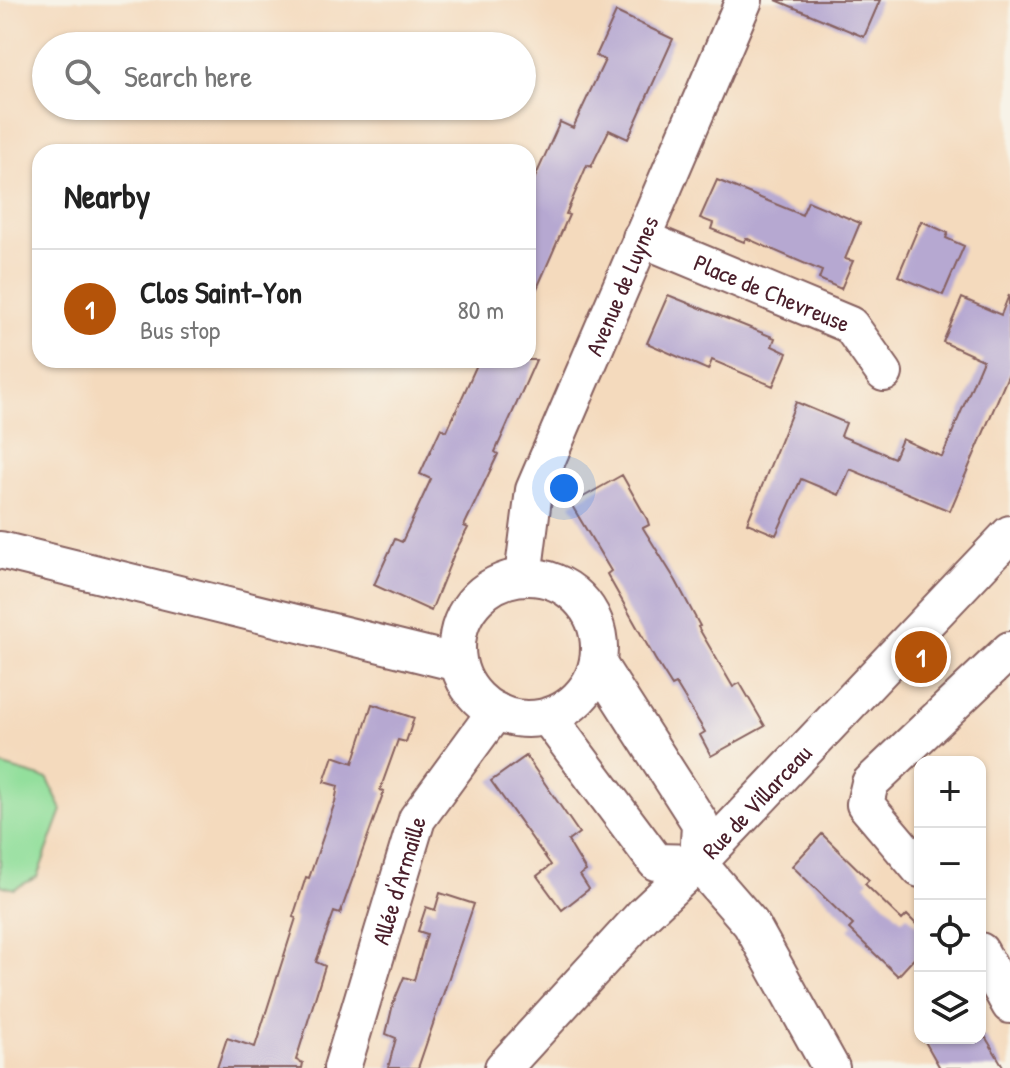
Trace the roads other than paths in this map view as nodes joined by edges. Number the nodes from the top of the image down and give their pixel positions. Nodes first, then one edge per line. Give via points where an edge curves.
1 (744, 0) edge
2 (641, 238) junction
3 (884, 373) dead end
4 (1010, 534) edge
5 (0, 550) edge
6 (523, 577) junction
7 (1010, 650) edge
8 (458, 663) junction
9 (598, 664) junction
10 (496, 711) junction
11 (548, 717) junction
12 (914, 862) edge
13 (698, 863) junction
14 (986, 962) edge
15 (1010, 1005) edge
16 (342, 1068) edge
17 (503, 1068) edge
18 (831, 1068) edge

1 - 2 street, Avenue de Luynes
2 - 3 street, Place de Chevreuse via 850,325
2 - 6 street, Avenue de Luynes via 534,490
4 - 13 street, Rue de Villarceau
5 - 8 street
6 - 8 street via 503,582 469,608 460,627
6 - 9 street via 545,579 582,602 597,631
7 - 12 street via 870,783 865,804
8 - 10 street via 468,686
9 - 11 street via 580,697
9 - 13 street via 700,823
10 - 11 street via 512,718
10 - 16 street, Allée d'Armaille via 417,819
11 - 13 street via 656,862
13 - 17 street, Rue de Villarceau
13 - 18 street via 751,924
14 - 15 street

